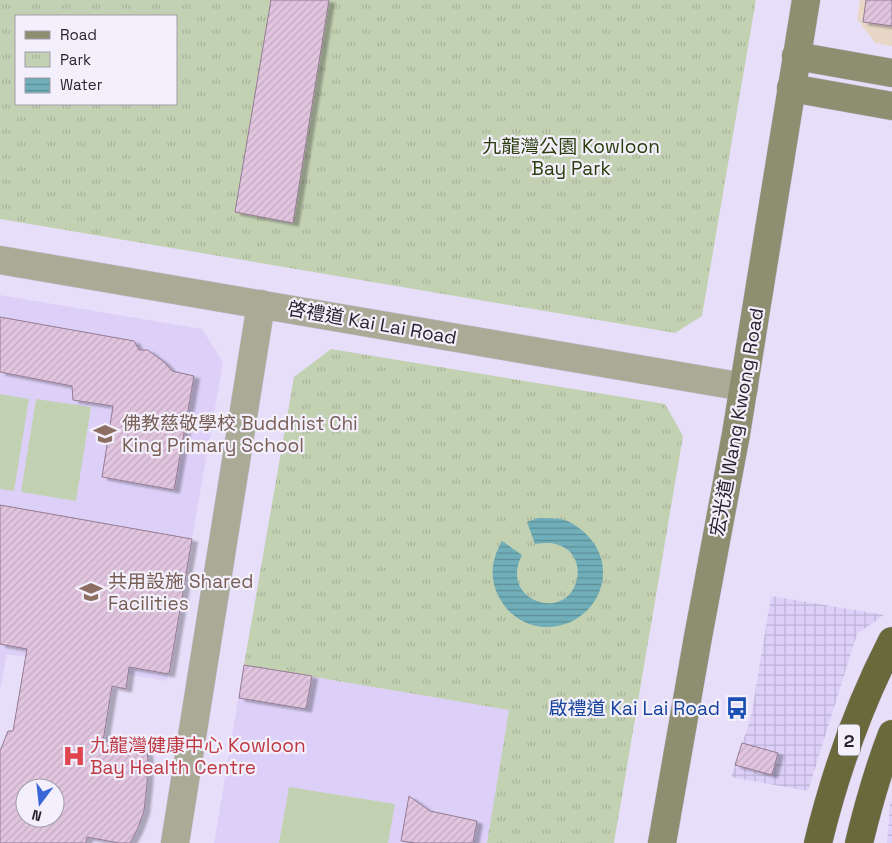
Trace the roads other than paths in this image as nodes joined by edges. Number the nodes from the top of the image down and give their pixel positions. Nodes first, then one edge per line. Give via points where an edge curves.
1 (806, 0) edge
2 (796, 56) junction
3 (892, 73) edge
4 (791, 88) junction
5 (892, 106) edge
6 (0, 260) edge
7 (261, 304) junction
8 (744, 387) junction
9 (892, 641) edge
10 (892, 734) edge
11 (175, 843) edge
12 (662, 843) edge
13 (818, 843) edge
14 (859, 843) edge

1 - 2 street, 宏光道 Wang Kwong Road
2 - 3 street
2 - 4 street, 宏光道 Wang Kwong Road
4 - 5 street
4 - 8 street, 宏光道 Wang Kwong Road
6 - 7 street, 啓禮道 Kai Lai Road
7 - 8 street, 啓禮道 Kai Lai Road
7 - 11 street
8 - 12 street, 宏光道 Wang Kwong Road
9 - 13 highway, 2 via 844,754
10 - 14 highway, 2

